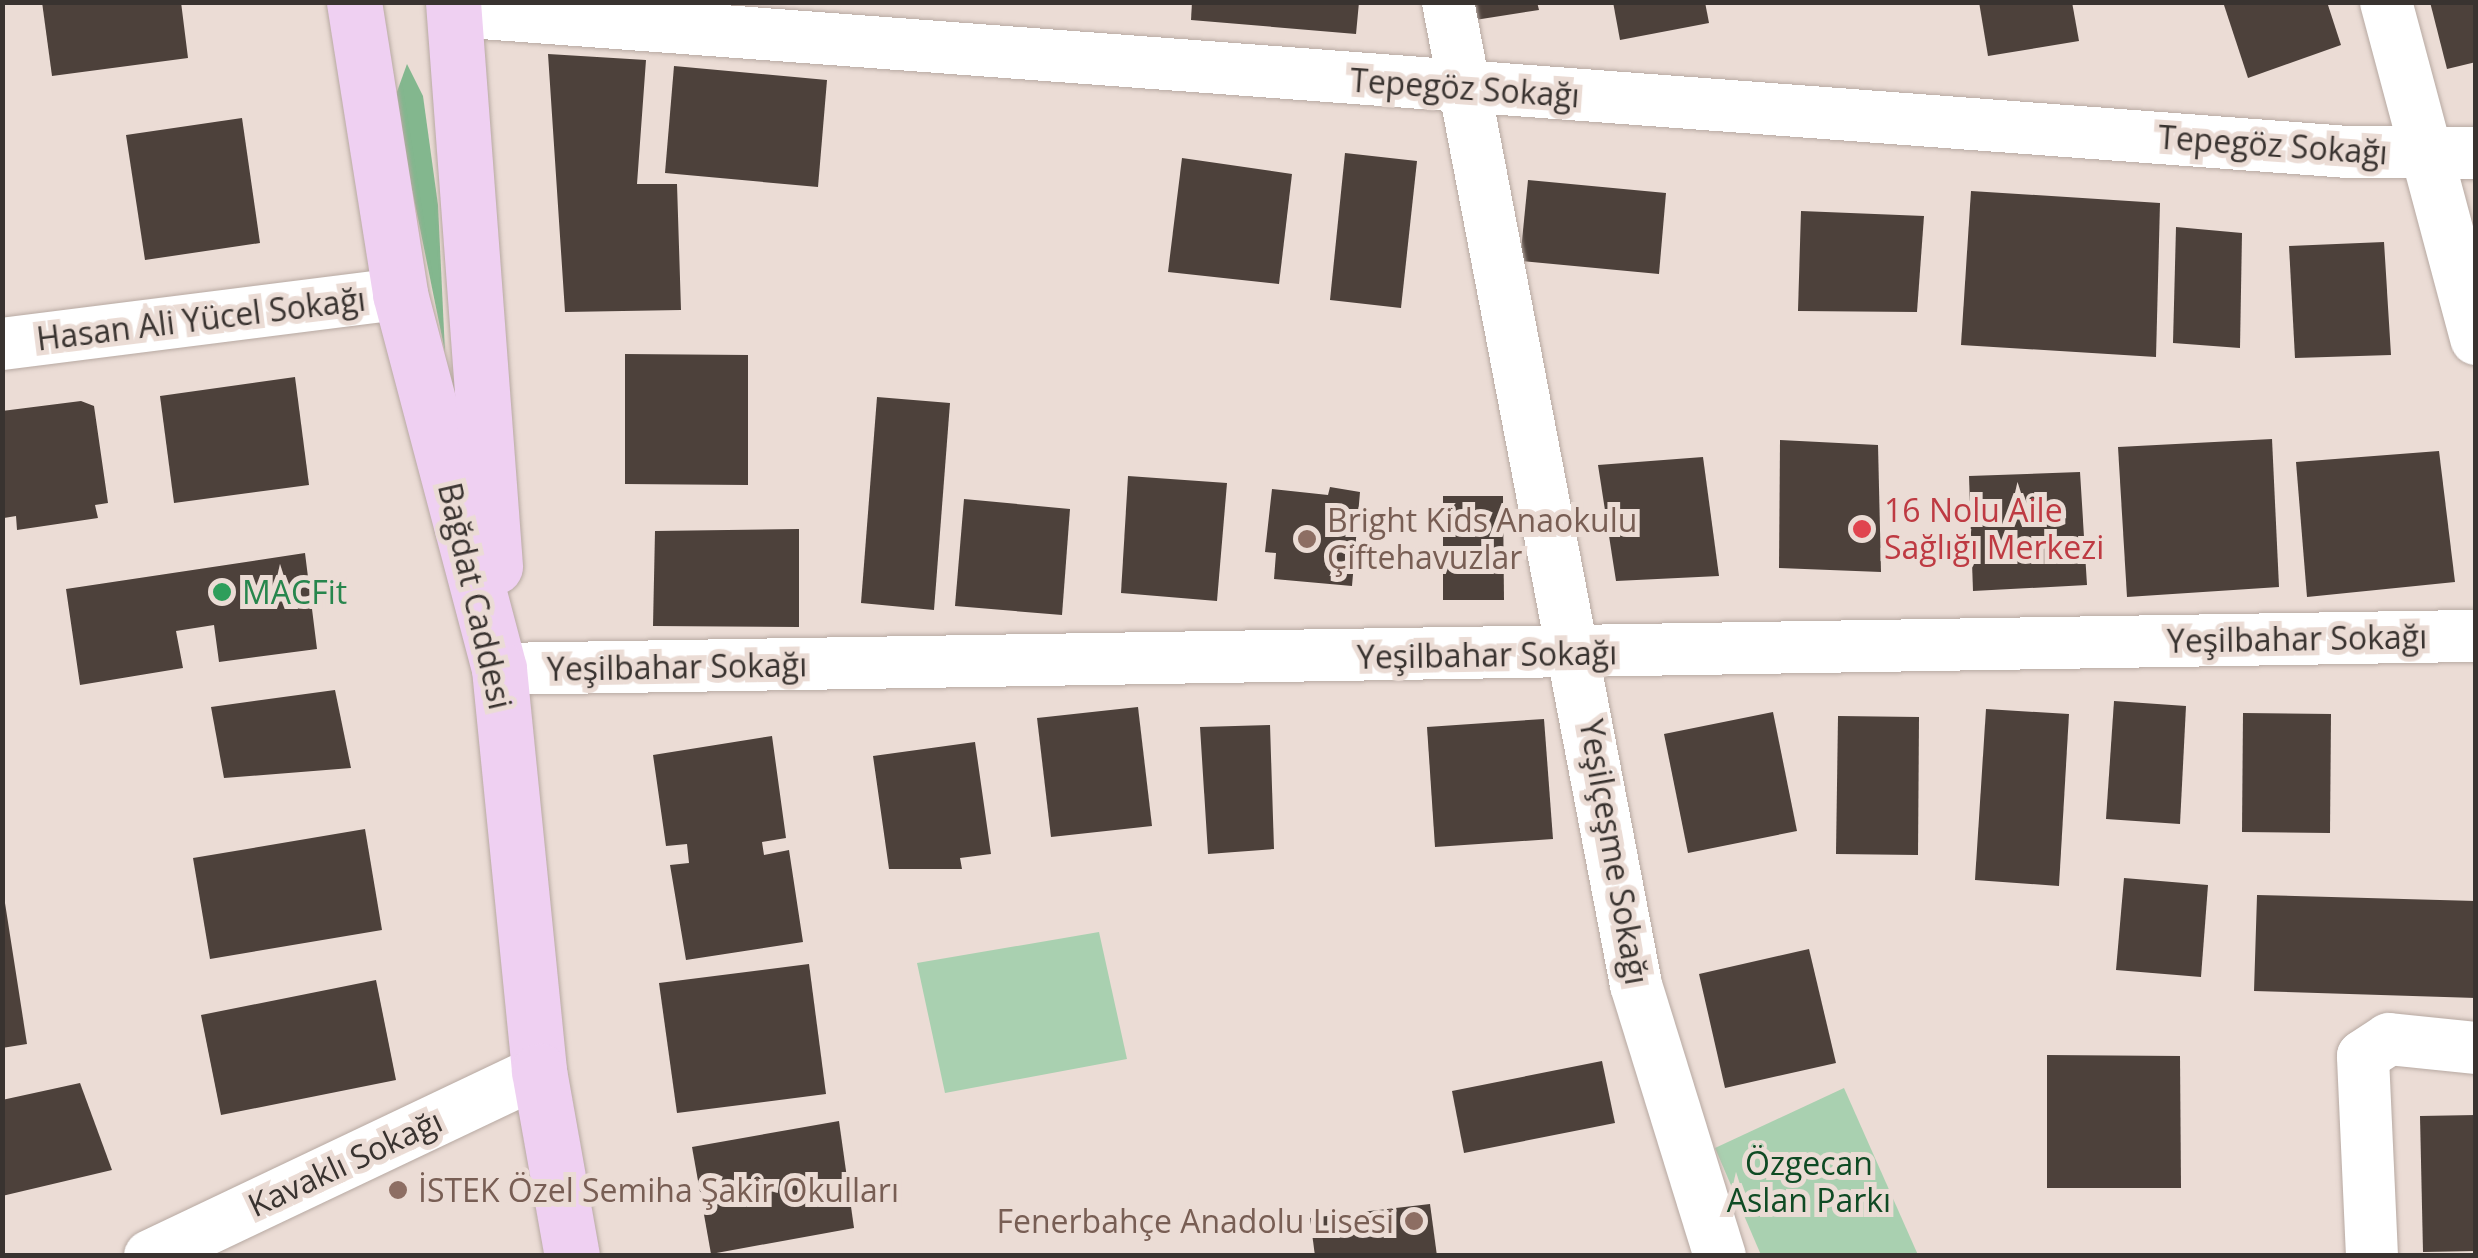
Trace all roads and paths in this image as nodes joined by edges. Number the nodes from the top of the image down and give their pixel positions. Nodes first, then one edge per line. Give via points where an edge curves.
1 (354, 2) edge
2 (1448, 2) edge
3 (2386, 2) edge
4 (454, 6) edge
5 (1464, 88) junction
6 (2451, 154) edge
7 (400, 294) junction
8 (2476, 339) edge
9 (2, 344) edge
10 (2476, 636) edge
11 (1580, 654) junction
12 (499, 669) junction
13 (2476, 1048) edge
14 (539, 1071) junction
15 (150, 1256) edge
16 (572, 1256) edge
17 (1720, 1256) edge
18 (2372, 1256) edge

1 - 7 main road, Bağdat Caddesi
2 - 5 street, Yeşilçeşme Sokağı
3 - 6 street
4 - 5 street, Tepegöz Sokağı
4 - 12 main road via 489,410
5 - 6 street, Tepegöz Sokağı
5 - 11 street, Yeşilçeşme Sokağı
6 - 8 street
7 - 9 street, Hasan Ali Yücel Sokağı
7 - 12 main road, Bağdat Caddesi
10 - 11 street, Yeşilbahar Sokağı
11 - 12 street, Yeşilbahar Sokağı
11 - 17 street, Yeşilçeşme Sokağı via 1646,1028
12 - 14 main road, Bağdat Caddesi
13 - 18 street via 2389,1040 2363,1056
14 - 15 street, Kavaklı Sokağı
14 - 16 main road, Bağdat Caddesi

